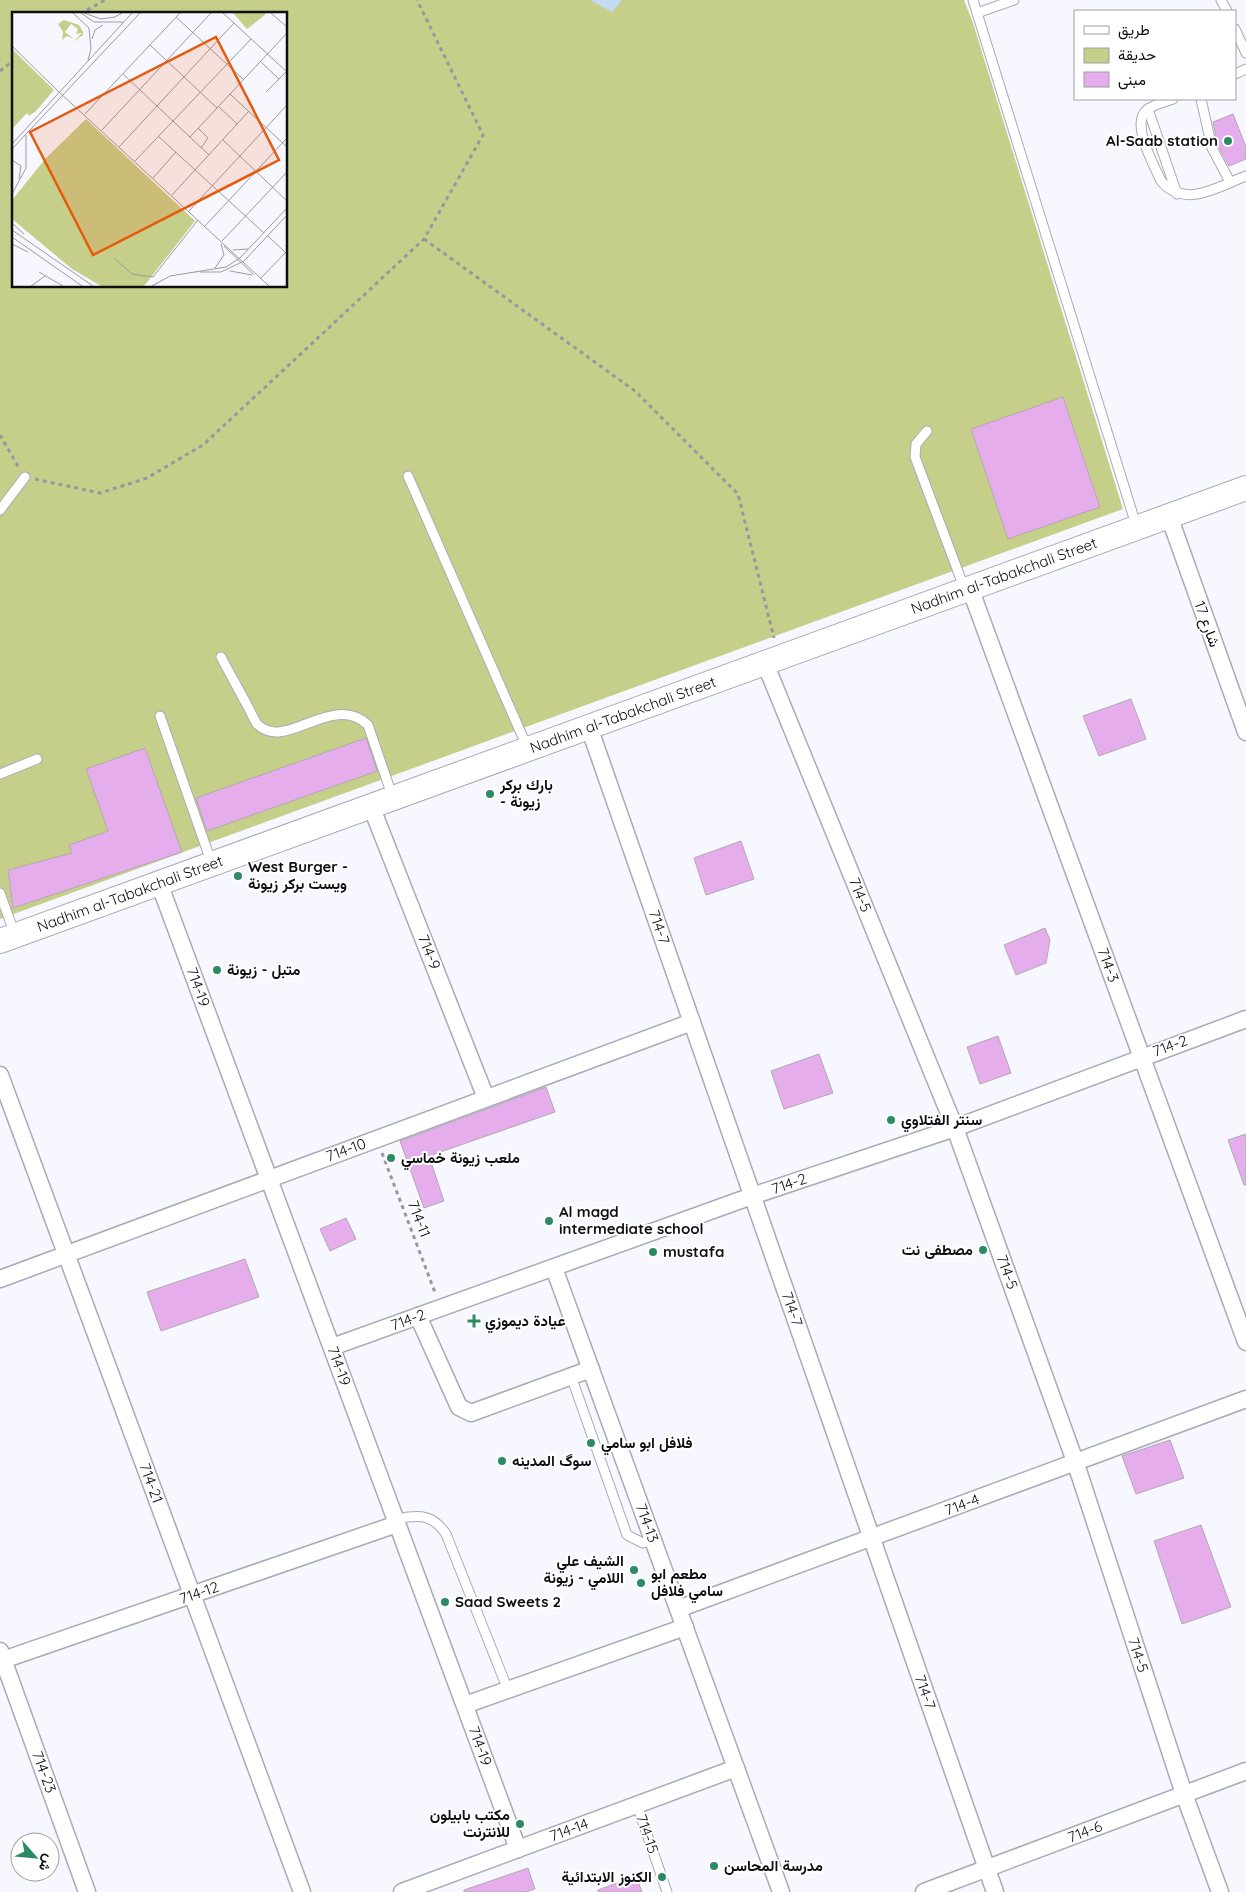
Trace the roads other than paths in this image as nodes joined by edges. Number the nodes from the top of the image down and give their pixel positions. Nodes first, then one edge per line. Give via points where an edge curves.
1 (973, 0) edge
2 (1014, 0) edge
3 (977, 13) junction
4 (1236, 31) edge
5 (1246, 53) edge
6 (1170, 100) edge
7 (1200, 100) edge
8 (1148, 109) junction
9 (1246, 176) edge
10 (1230, 182) junction
11 (1177, 194) junction
12 (927, 431) dead end
13 (408, 476) dead end
14 (25, 477) road end
15 (1246, 488) edge
16 (0, 510) edge
17 (1169, 516) junction
18 (1137, 528) junction
19 (967, 590) junction
20 (221, 657) dead end
21 (772, 660) junction
22 (160, 716) dead end
23 (589, 727) junction
24 (1246, 732) edge
25 (528, 749) junction
26 (37, 759) dead end
27 (0, 774) edge
28 (382, 802) junction
29 (212, 864) junction
30 (159, 883) junction
31 (0, 893) edge
32 (8, 938) edge
33 (1246, 1019) edge
34 (692, 1022) junction
35 (1141, 1057) junction
36 (0, 1075) edge
37 (486, 1098) junction
38 (955, 1128) junction
39 (269, 1178) junction
40 (752, 1196) junction
41 (66, 1254) junction
42 (554, 1268) junction
43 (0, 1279) edge
44 (418, 1316) junction
45 (1246, 1342) edge
46 (332, 1347) junction
47 (591, 1369) junction
48 (571, 1376) junction
49 (1246, 1399) edge
50 (1076, 1464) junction
51 (397, 1521) junction
52 (871, 1538) junction
53 (653, 1540) junction
54 (192, 1595) junction
55 (678, 1609) junction
56 (685, 1627) junction
57 (1, 1658) edge
58 (508, 1690) junction
59 (465, 1705) junction
60 (736, 1768) junction
61 (1246, 1771) edge
62 (1184, 1794) junction
63 (637, 1805) junction
64 (518, 1849) junction
65 (987, 1868) junction
66 (87, 1892) edge
67 (302, 1892) edge
68 (402, 1892) edge
69 (667, 1892) edge
70 (781, 1892) edge
71 (924, 1892) edge
72 (995, 1892) edge
73 (1220, 1892) edge

1 - 3 lane
2 - 3 lane
3 - 18 lane
4 - 5 lane
6 - 8 lane
7 - 10 lane via 1212,148
8 - 11 lane
8 - 11 lane via 1142,117 1141,133 1161,181
9 - 10 lane
10 - 11 lane via 1189,197
12 - 19 lane via 916,444 915,457
13 - 25 lane
14 - 16 lane
15 - 17 main road, Nadhim al-Tabakchali Street
17 - 18 main road, Nadhim al-Tabakchali Street
17 - 24 street, شارع 17
18 - 19 main road, Nadhim al-Tabakchali Street
19 - 21 main road, Nadhim al-Tabakchali Street
19 - 35 street, 714-3
20 - 28 lane via 258,724 270,730 284,732 345,713 362,719 368,725
21 - 23 main road, Nadhim al-Tabakchali Street
21 - 38 street, 714-5
22 - 29 lane
23 - 25 main road, Nadhim al-Tabakchali Street
23 - 34 street, 714-7
25 - 28 main road, Nadhim al-Tabakchali Street
26 - 27 lane
28 - 29 main road, Nadhim al-Tabakchali Street
28 - 37 street, 714-9
29 - 30 main road, Nadhim al-Tabakchali Street
30 - 32 main road, Nadhim al-Tabakchali Street
30 - 39 street, 714-19
31 - 32 lane
33 - 35 street, 714-2
34 - 37 street, 714-10
34 - 40 street, 714-7
35 - 38 street, 714-2
35 - 45 street, 714-3
36 - 41 street, 714-21
37 - 39 street, 714-10
38 - 40 street, 714-2
38 - 50 street, 714-5
39 - 41 street, 714-10
39 - 46 street, 714-19
40 - 42 street, 714-2
40 - 52 street, 714-7
41 - 43 street, 714-10
41 - 54 street, 714-21
42 - 44 street, 714-2
42 - 47 street, 714-13
44 - 46 street, 714-2
44 - 48 street via 458,1407 465,1411 471,1413
46 - 51 street, 714-19
47 - 48 street
47 - 53 street, 714-13
48 - 53 lane via 627,1535 643,1543
49 - 50 street, 714-4
50 - 52 street, 714-4
50 - 62 street, 714-5
51 - 54 street, 714-12
51 - 58 lane via 419,1515 440,1525
51 - 59 street, 714-19
52 - 55 street, 714-4
52 - 65 street, 714-7
53 - 55 street, 714-13
54 - 57 street, 714-12
54 - 67 street, 714-21
55 - 56 street, 714-13
56 - 58 street
56 - 60 street, 714-13
57 - 66 street, 714-23
58 - 59 street
59 - 64 street, 714-19
60 - 63 street, 714-14
60 - 70 street, 714-13
61 - 62 street, 714-6
62 - 65 street, 714-6
62 - 73 street, 714-5
63 - 64 street, 714-14
63 - 69 lane, 714-15
64 - 68 street, 714-14
65 - 71 street, 714-6
65 - 72 street, 714-7

